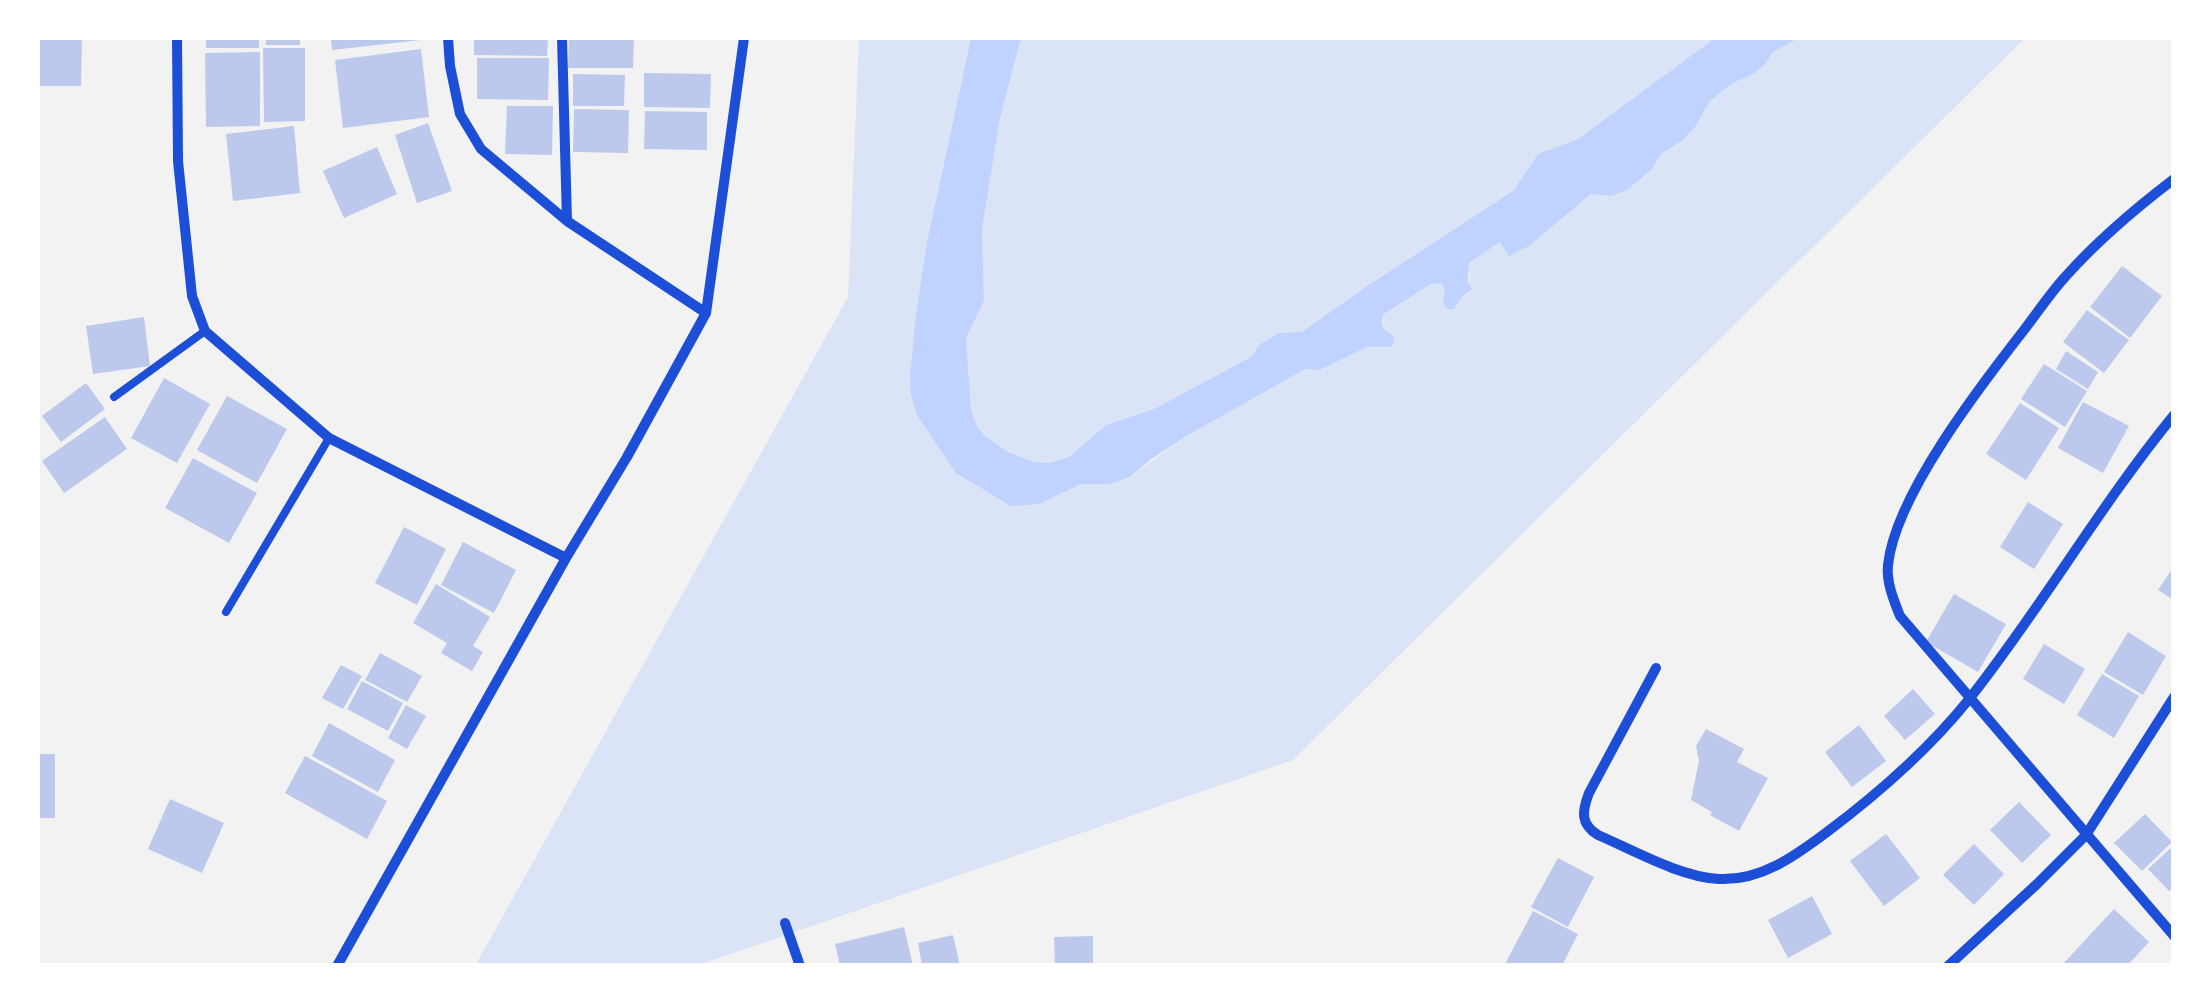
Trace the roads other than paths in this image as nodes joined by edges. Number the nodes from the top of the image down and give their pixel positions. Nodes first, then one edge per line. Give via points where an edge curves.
1 (177, 38) edge
2 (448, 38) edge
3 (562, 38) edge
4 (744, 38) edge
5 (2174, 179) edge
6 (567, 221) junction
7 (706, 313) junction
8 (205, 331) junction
9 (114, 397) dead end
10 (2174, 414) edge
11 (329, 438) junction
12 (566, 558) junction
13 (226, 612) dead end
14 (1656, 668) dead end
15 (2174, 697) edge
16 (1970, 699) junction
17 (2086, 835) junction
18 (784, 924) dead end
19 (2174, 936) edge
20 (336, 966) edge
21 (800, 966) edge
22 (1948, 966) edge

1 - 8 street via 178,161 192,296
2 - 6 street via 460,114 481,149
3 - 6 street
4 - 7 street
5 - 16 street via 2044,303 1945,440 1896,534 1887,567 1900,616
6 - 7 street
7 - 12 street
8 - 9 lane
8 - 11 street
10 - 16 street
11 - 12 street
11 - 13 lane
12 - 20 street
14 - 16 street via 1589,793 1584,820 1598,835 1719,879 1774,868 1803,850 1918,755
15 - 17 street
16 - 17 street
17 - 19 street
17 - 22 street
18 - 21 street

